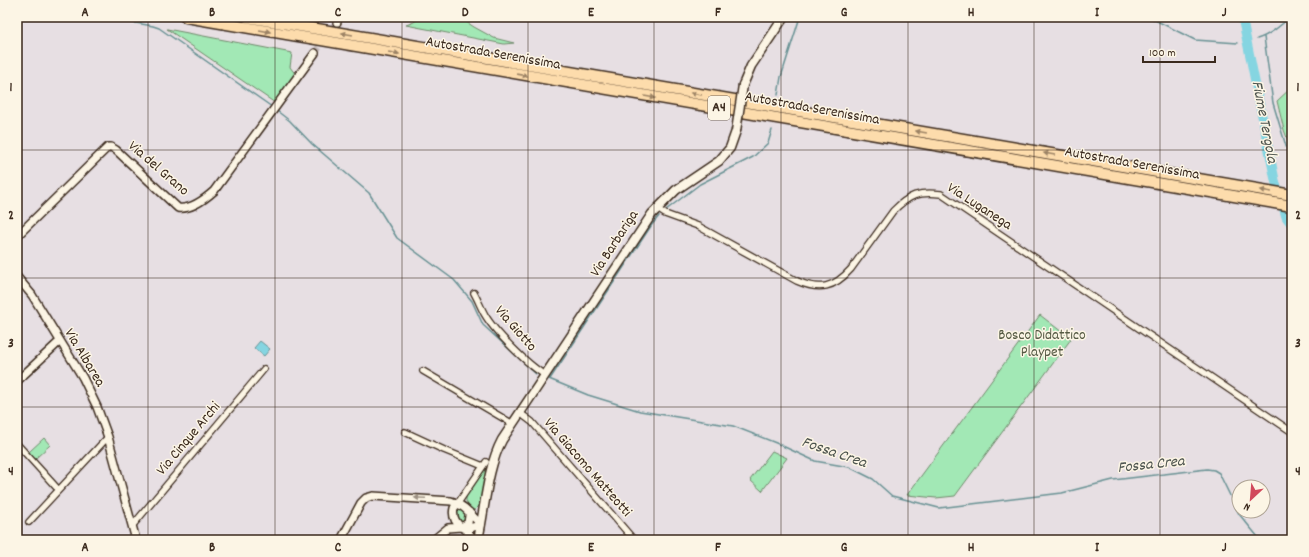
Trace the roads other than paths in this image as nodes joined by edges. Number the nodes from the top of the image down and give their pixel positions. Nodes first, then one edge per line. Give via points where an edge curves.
1 (186, 17) edge
2 (247, 17) edge
3 (784, 17) edge
4 (315, 53) tunnel mouth
5 (1292, 195) edge
6 (1292, 206) edge
7 (656, 208) junction
8 (17, 236) edge
9 (17, 277) edge
10 (474, 293) dead end
11 (60, 342) junction
12 (264, 368) dead end
13 (423, 371) dead end
14 (545, 375) junction
15 (17, 381) edge
16 (520, 413) junction
17 (513, 424) junction
18 (405, 432) dead end
19 (1292, 432) edge
20 (108, 437) junction
21 (17, 444) edge
22 (56, 486) dead end
23 (458, 503) junction
24 (485, 504) junction
25 (469, 512) junction
26 (29, 522) dead end
27 (132, 525) junction
28 (481, 525) junction
29 (463, 528) junction
30 (136, 540) edge
31 (341, 540) edge
32 (434, 540) edge
33 (473, 540) edge
34 (478, 540) edge
35 (634, 540) edge

1 -> 6 highway, Autostrada Serenissima / A4
5 -> 2 highway, Autostrada Serenissima / A4
3 - 7 main road, Via Barbariga, bridge via 751,66 743,85 736,131 730,148 719,161 676,190
4 - 8 street, Via del Grano via 214,191 202,200 188,207 178,208 116,150 108,147
7 - 14 main road, Via Barbariga
7 - 19 street, Via Luganega via 698,226 797,281 822,287 844,277 893,211 902,203 912,196 926,192 941,194
9 - 11 street, Via Albarea via 32,295
10 - 14 street, Via Giotto via 494,328 531,365
11 - 15 street
11 - 20 street, Via Albarea via 83,378
12 - 27 street, Via Cinque Archi
13 - 17 street
14 - 16 main road, Via Barbariga
16 - 17 main road, Via Barbariga
16 - 35 street, Via Giacomo Matteotti via 532,422
17 - 24 main road, Via Barbariga via 496,452
18 - 23 street via 444,450 485,464
20 - 26 street
20 - 27 street, Via Albarea
21 - 22 street
23 - 25 street
23 - 29 street via 454,508 454,516
23 -> 31 street via 444,499 369,497 359,506
24 - 25 street via 478,511
24 - 28 main road, Via Barbariga
25 - 28 street
25 - 29 street via 468,523
27 - 30 street, Via Albarea
28 - 29 street
28 - 34 main road, Via Barbariga
29 - 32 street via 448,528
29 - 33 street

